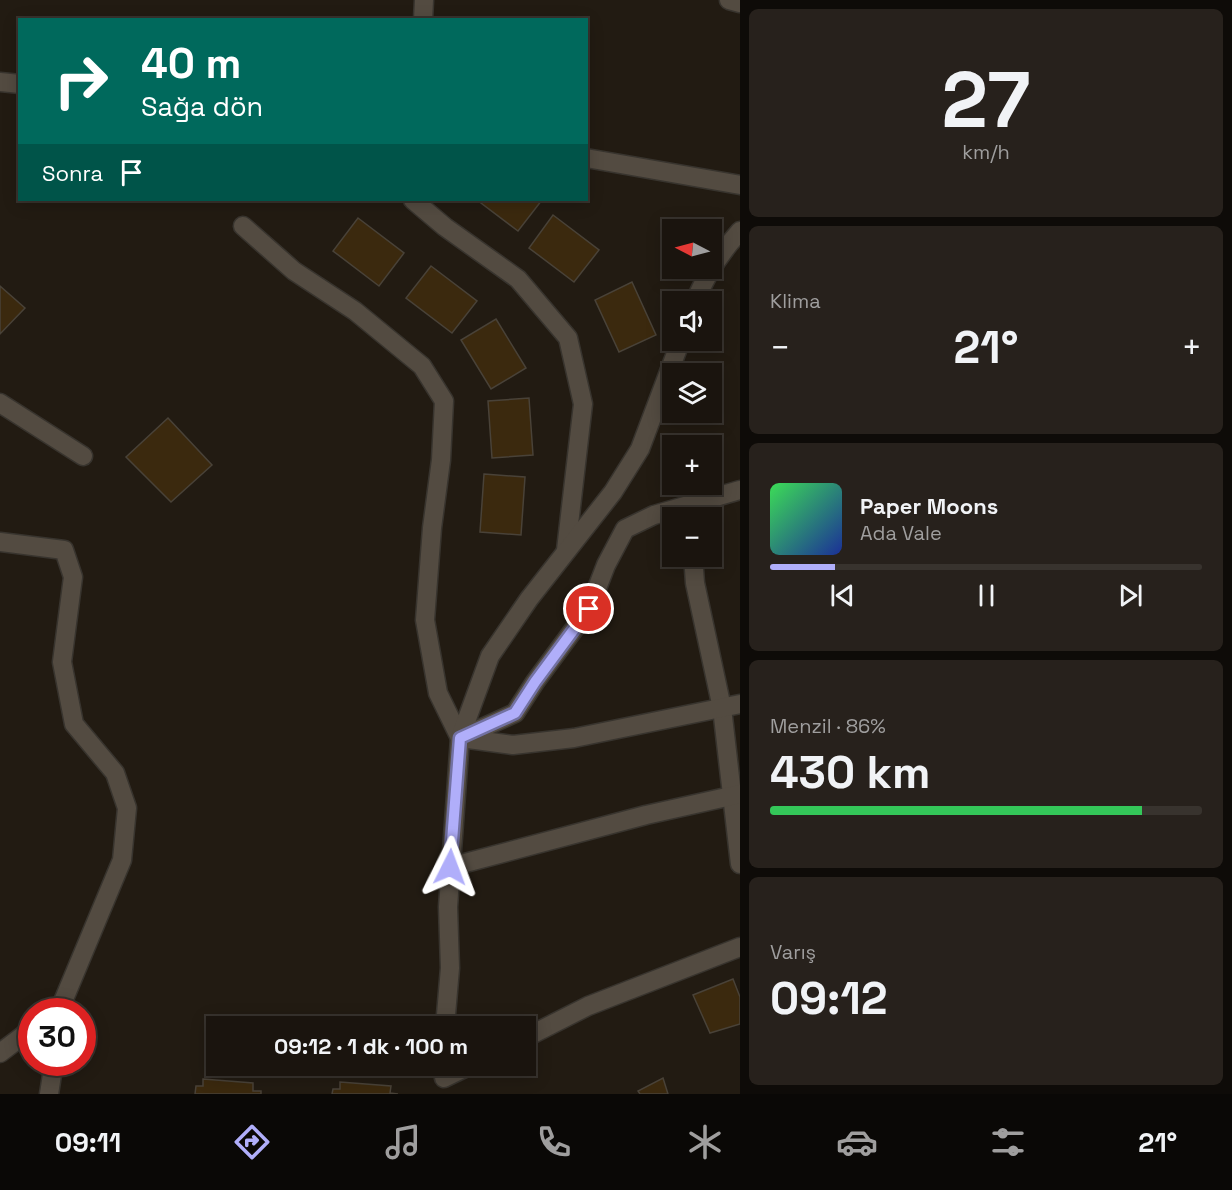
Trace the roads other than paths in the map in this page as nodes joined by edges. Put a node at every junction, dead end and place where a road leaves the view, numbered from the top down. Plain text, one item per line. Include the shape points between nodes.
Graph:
1 (424, 0) edge
2 (729, 0) edge
3 (740, 3) edge
4 (423, 18) edge
5 (0, 82) edge
6 (18, 84) edge
7 (588, 158) edge
8 (740, 185) edge
9 (413, 201) edge
10 (243, 226) dead end
11 (740, 231) edge
12 (699, 291) edge
13 (677, 351) edge
14 (0, 403) edge
15 (83, 456) dead end
16 (740, 490) edge
17 (699, 507) edge
18 (662, 514) edge
19 (0, 542) edge
20 (565, 552) junction
21 (694, 567) edge
22 (740, 704) edge
23 (722, 708) junction
24 (460, 738) junction
25 (736, 794) edge
26 (740, 864) edge
27 (450, 867) junction
28 (740, 947) edge
29 (64, 998) edge
30 (446, 1016) edge
31 (536, 1032) edge
32 (18, 1039) edge
33 (0, 1053) edge
34 (52, 1076) edge
35 (49, 1094) edge

1 - 4 street
2 - 3 street
5 - 6 street
7 - 8 street
9 - 20 street via 518,279 568,338 583,404
10 - 24 street via 294,271 355,311 422,366 444,401 425,620 438,693
11 - 12 street
13 - 20 street via 640,449 613,492
14 - 15 street
16 - 17 street
18 - 24 street via 625,529 589,609 515,713
19 - 29 street via 64,550 73,577 62,662 74,724 115,773 127,808 122,860
20 - 24 street via 490,656
21 - 23 street
22 - 23 street
23 - 24 street via 574,738 513,745
23 - 25 street
24 - 27 street
25 - 26 street
25 - 27 street
27 - 30 street
28 - 31 street via 588,1006
32 - 33 street
34 - 35 street

